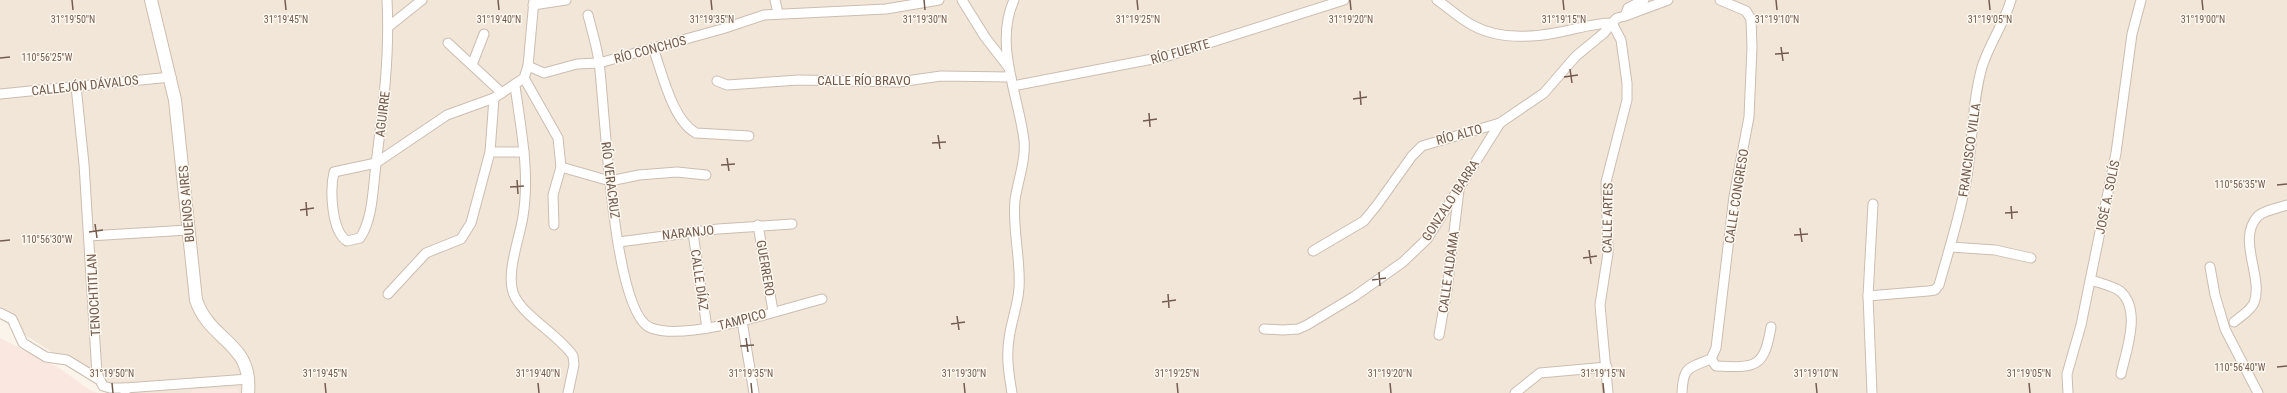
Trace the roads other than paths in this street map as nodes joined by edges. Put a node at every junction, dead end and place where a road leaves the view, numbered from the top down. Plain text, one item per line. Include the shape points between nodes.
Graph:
1 (150, 0) edge
2 (387, 0) edge
3 (422, 0) edge
4 (566, 0) edge
5 (775, 0) edge
6 (939, 0) edge
7 (962, 0) edge
8 (1014, 0) edge
9 (1344, 0) edge
10 (1437, 0) edge
11 (1644, 0) edge
12 (1668, 0) edge
13 (1720, 0) edge
14 (2011, 0) edge
15 (2141, 0) edge
16 (533, 2) edge
17 (778, 13) junction
18 (588, 15) dead end
19 (1625, 16) junction
20 (1612, 23) junction
21 (388, 27) junction
22 (484, 34) dead end
23 (448, 43) dead end
24 (653, 48) junction
25 (599, 63) junction
26 (472, 65) junction
27 (528, 66) junction
28 (1009, 68) junction
29 (170, 77) junction
30 (524, 78) junction
31 (717, 81) dead end
32 (1012, 81) junction
33 (76, 86) junction
34 (515, 86) junction
35 (0, 94) edge
36 (498, 95) junction
37 (1500, 123) junction
38 (749, 136) dead end
39 (490, 152) junction
40 (524, 152) junction
41 (376, 163) junction
42 (561, 167) junction
43 (706, 175) dead end
44 (610, 181) junction
45 (1460, 186) junction
46 (1873, 204) dead end
47 (2287, 205) edge
48 (792, 224) dead end
49 (554, 225) dead end
50 (758, 226) junction
51 (188, 230) junction
52 (693, 233) junction
53 (89, 236) junction
54 (619, 242) junction
55 (1951, 247) junction
56 (1313, 251) dead end
57 (2031, 258) dead end
58 (2210, 267) dead end
59 (2090, 280) junction
60 (388, 294) dead end
61 (1868, 296) junction
62 (822, 299) dead end
63 (773, 311) junction
64 (0, 313) edge
65 (742, 321) junction
66 (2234, 322) dead end
67 (1771, 327) dead end
68 (707, 328) junction
69 (1264, 329) dead end
70 (660, 330) joint
71 (1439, 335) dead end
72 (1711, 359) junction
73 (1607, 367) junction
74 (2121, 374) dead end
75 (249, 379) junction
76 (99, 381) junction
77 (125, 390) edge
78 (248, 393) edge
79 (568, 393) edge
80 (754, 393) edge
81 (1012, 393) edge
82 (1515, 393) edge
83 (1608, 393) edge
84 (1682, 393) edge
85 (1872, 393) edge
86 (2068, 393) edge
87 (2258, 393) edge

1 - 29 street, BUENOS AIRES
2 - 21 street, AGUIRRE
3 - 21 street
4 - 16 street
5 - 17 street
6 - 17 street, RÍO CONCHOS via 886,9
7 - 28 street
8 - 28 street via 1006,26
9 - 32 street, RÍO FUERTE via 1168,56
10 - 20 street via 1473,26 1489,32 1519,37 1555,34
11 - 19 street via 1628,8
12 - 19 street
13 - 72 street, CALLE CONGRESO via 1746,11 1751,19 1752,47 1749,117 1734,196 1716,348
14 - 55 street, FRANCISCO VILLA via 1982,67 1968,174
15 - 59 street, JOSÉ A. SOLÍS via 2132,34 2116,153
16 - 27 street
17 - 24 street, RÍO CONCHOS via 756,17
18 - 25 street, RÍO VERACRUZ
19 - 20 street via 1617,18
20 - 37 street, RÍO ALTO via 1576,56 1544,93
20 - 73 street, CALLE ARTES via 1621,40 1627,100 1606,182 1608,247 1600,305
21 - 41 street, AGUIRRE via 384,104
22 - 26 street
23 - 26 street
24 - 25 street, RÍO CONCHOS
24 - 38 street via 675,106 690,129 696,133
25 - 27 street, RÍO CONCHOS via 577,64 544,73
25 - 44 street, RÍO VERACRUZ
26 - 36 street
27 - 30 street
28 - 32 street
29 - 33 street, CALLEJÓN DÁVALOS
29 - 51 street, BUENOS AIRES via 178,127
30 - 34 street
30 - 42 street via 556,131
31 - 32 street, CALLE RÍO BRAVO via 727,85 799,80 899,82 941,76
32 - 81 street via 1024,140 1024,156 1015,201 1019,288 1009,338 1008,362
33 - 35 street, CALLEJÓN DÁVALOS
33 - 53 street, TENOCHTITLAN
34 - 36 street
34 - 40 street
36 - 39 street
36 - 41 street via 447,115
37 - 45 street, GONZALO IBARRA
37 - 56 street, RÍO ALTO via 1422,146 1370,214 1357,226
39 - 40 street
39 - 60 street via 471,223 461,239 426,253
40 - 79 street via 525,197 513,260 514,295 517,301 573,356 574,365
41 - 41 street, AGUIRRE via 334,172 333,211 342,238 347,241 360,238 366,228
42 - 44 street
42 - 49 street via 553,195
43 - 44 street via 677,172 639,175
44 - 54 street, RÍO VERACRUZ
45 - 69 street, GONZALO IBARRA via 1427,239 1393,270 1307,325 1283,330
45 - 71 street, CALLE ALDAMA
46 - 61 street
47 - 66 street via 2259,215 2251,226 2255,295 2250,310
48 - 50 street, NARANJO
50 - 52 street, NARANJO
50 - 63 street, GUERRERO
51 - 53 street
51 - 75 street, BUENOS AIRES via 192,274 199,308 206,321 244,359
52 - 54 street, NARANJO
52 - 68 street, CALLE DÍAZ
53 - 76 street, TENOCHTITLAN
54 - 70 street, RÍO VERACRUZ via 633,306 645,325
55 - 57 street via 1995,250
55 - 61 street, FRANCISCO VILLA via 1939,285 1935,290
58 - 87 street via 2225,329
59 - 74 street via 2119,290 2130,308 2129,338
59 - 86 street, JOSÉ A. SOLÍS via 2081,325 2069,361
61 - 85 street
62 - 63 street, TAMPICO
63 - 65 street, TAMPICO
64 - 76 street via 12,319 23,344 46,357 67,360
65 - 68 street, TAMPICO
65 - 80 street
67 - 72 street via 1768,345 1755,365 1716,366
68 - 70 street, TAMPICO via 691,331
72 - 84 street via 1689,367 1683,376
73 - 82 street via 1540,373
73 - 83 street, CALLE ARTES
75 - 77 street
75 - 78 street, BUENOS AIRES
76 - 77 street via 107,388

